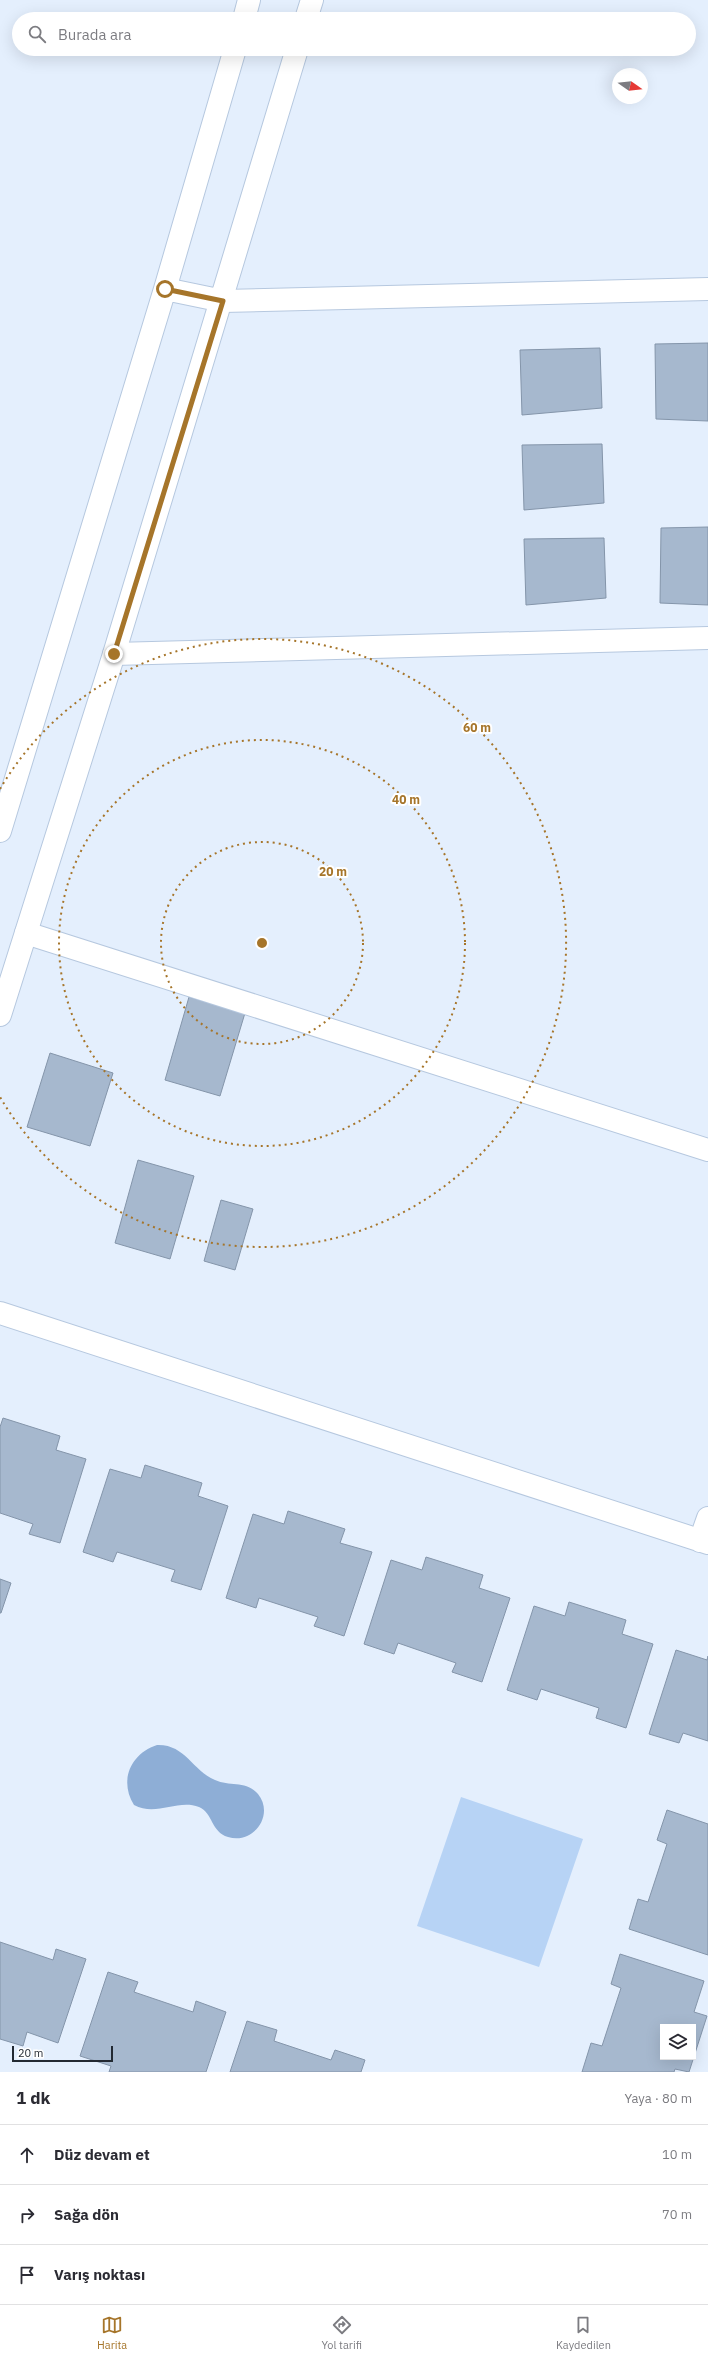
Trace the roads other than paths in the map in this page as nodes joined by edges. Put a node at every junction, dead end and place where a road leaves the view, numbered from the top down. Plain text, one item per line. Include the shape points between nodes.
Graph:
1 (249, 0) edge
2 (312, 0) edge
3 (246, 12) edge
4 (308, 12) edge
5 (233, 56) edge
6 (295, 56) edge
7 (165, 289) junction
8 (708, 290) edge
9 (223, 301) junction
10 (708, 638) edge
11 (114, 654) junction
12 (0, 832) edge
13 (26, 933) junction
14 (0, 1015) edge
15 (708, 1150) edge
16 (0, 1313) edge
17 (708, 1518) edge
18 (704, 1542) edge

1 - 3 street
2 - 4 street
5 - 7 street
6 - 9 street
7 - 9 street
7 - 12 street
8 - 9 street
9 - 11 street
10 - 11 street
11 - 13 street
13 - 14 street
13 - 15 street
16 - 18 street
17 - 18 street

